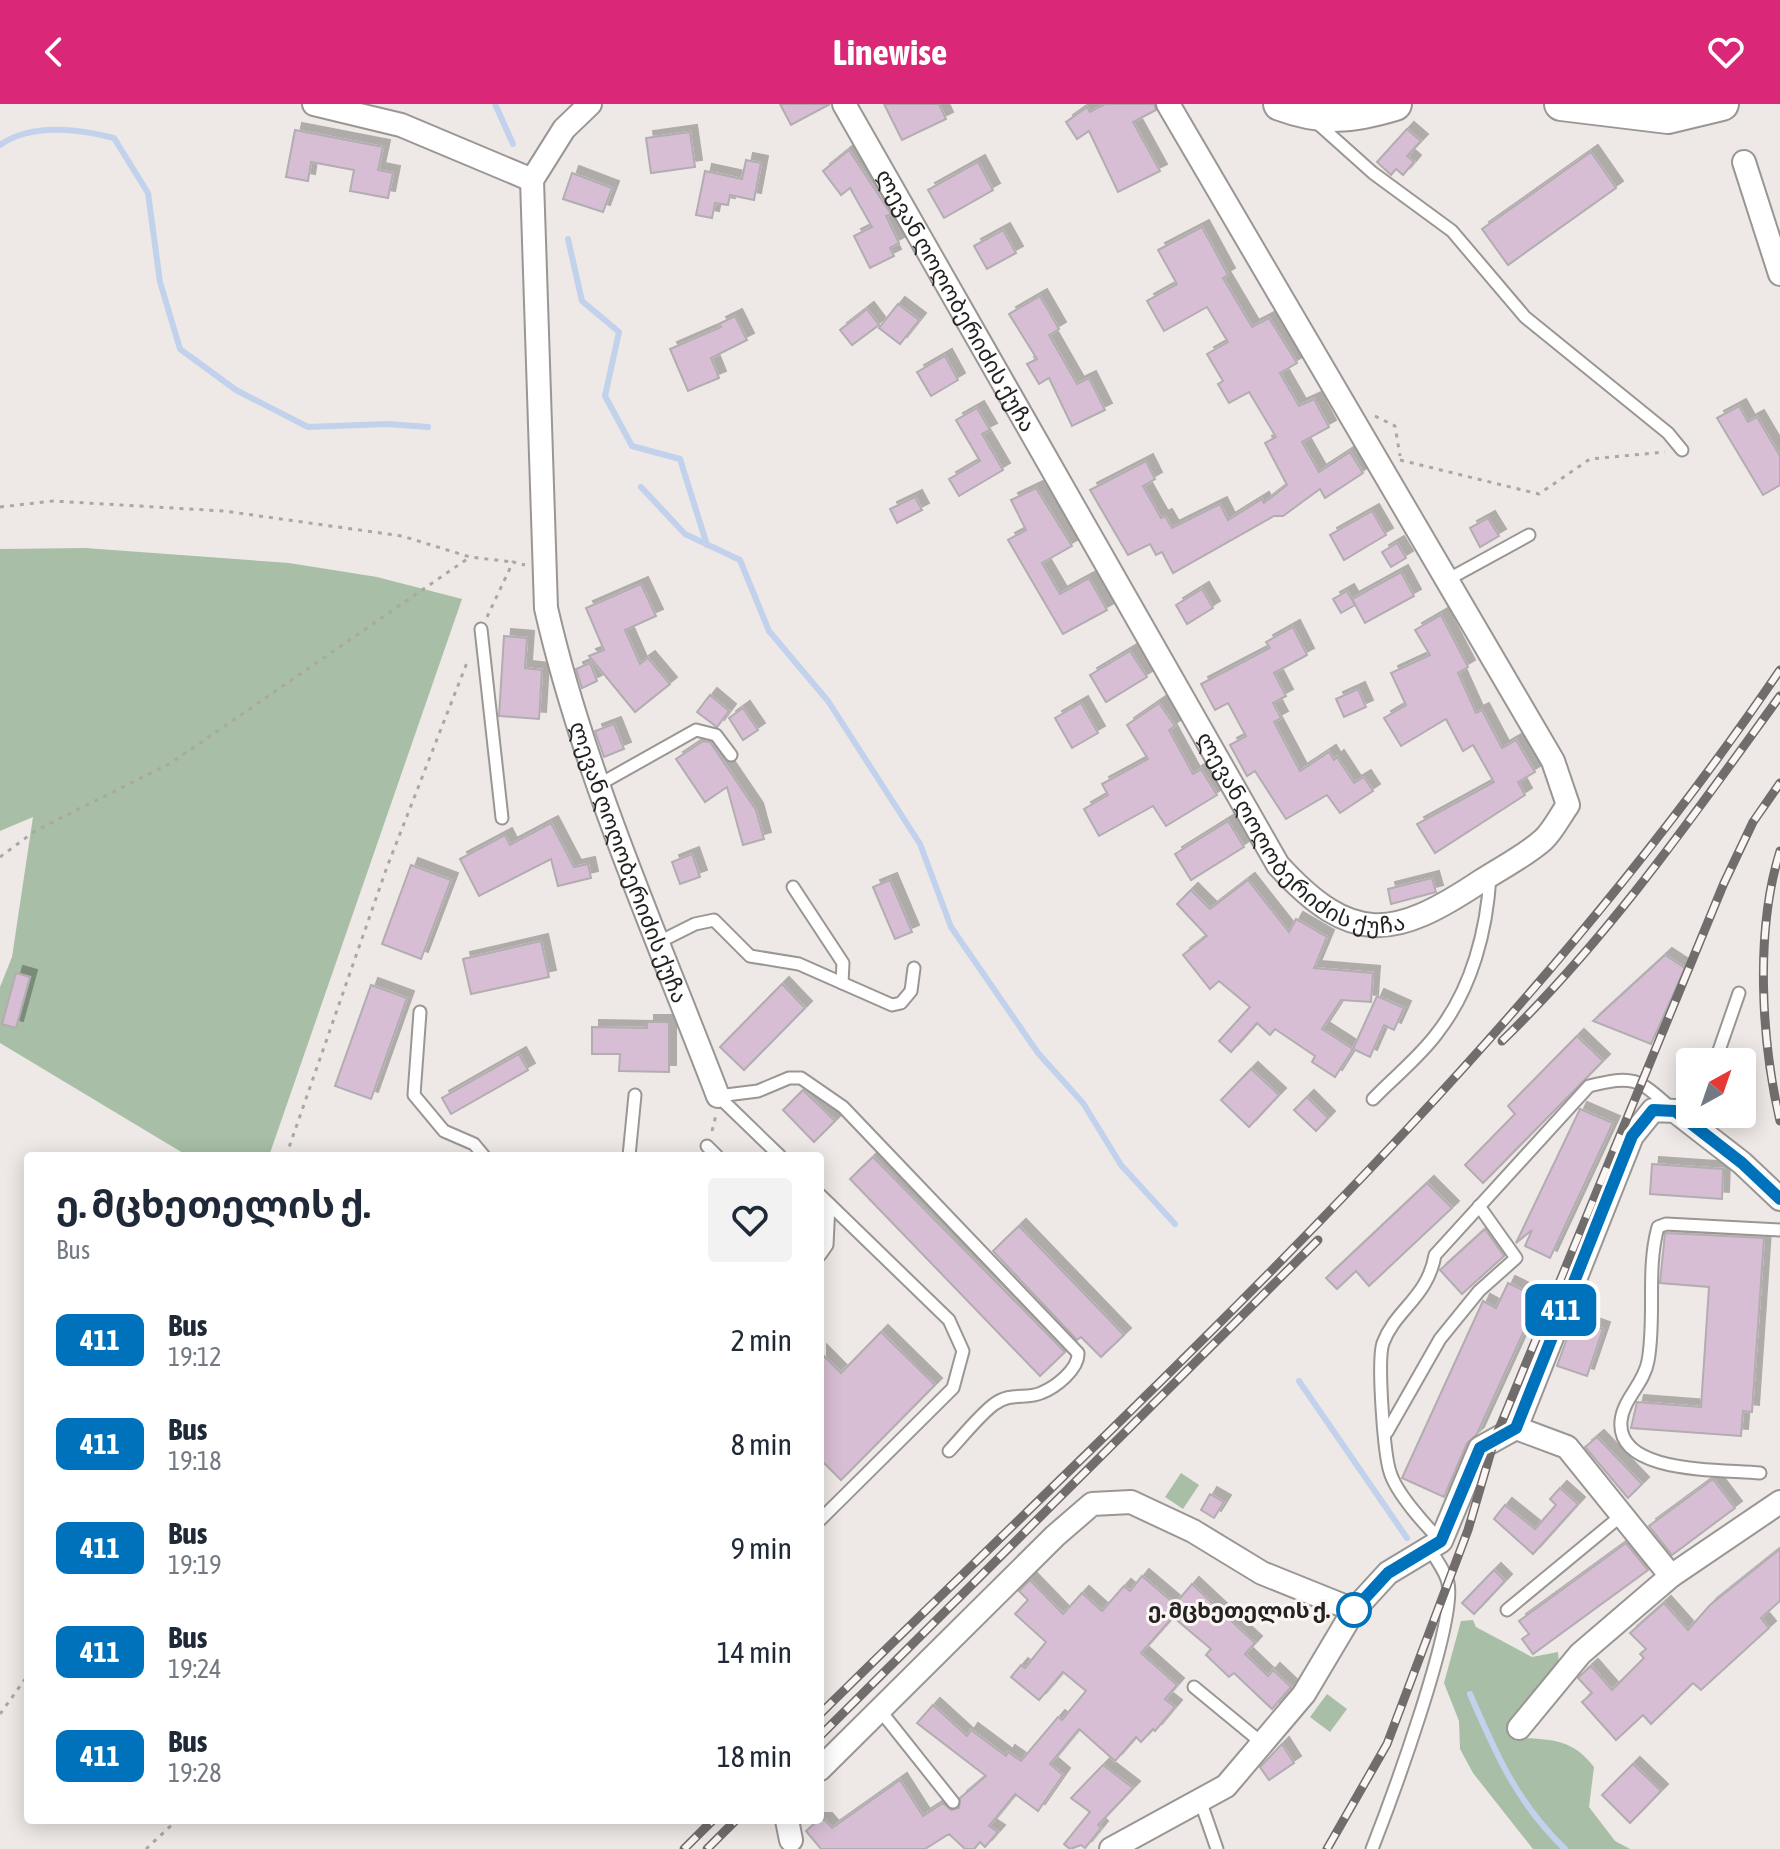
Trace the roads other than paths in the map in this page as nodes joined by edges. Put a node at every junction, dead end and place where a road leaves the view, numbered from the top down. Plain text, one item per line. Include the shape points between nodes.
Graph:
1 (314, 104) edge
2 (590, 104) edge
3 (844, 104) edge
4 (1168, 104) edge
5 (1395, 104) edge
6 (1561, 104) edge
7 (1722, 104) edge
8 (1293, 109) edge
9 (1744, 162) dead end
10 (532, 180) junction
11 (1780, 274) edge
12 (1682, 450) road end
13 (1529, 535) dead end
14 (1447, 580) junction
15 (481, 629) road end
16 (731, 755) dead end
17 (600, 784) junction
18 (502, 818) dead end
19 (1490, 875) junction
20 (793, 887) dead end
21 (659, 942) junction
22 (914, 968) dead end
23 (842, 983) junction
24 (1739, 993) dead end
25 (420, 1012) dead end
26 (1720, 1048) edge
27 (635, 1095) dead end
28 (718, 1096) junction
29 (1373, 1099) dead end
30 (1675, 1111) joint
31 (1705, 1128) edge
32 (707, 1146) road end
33 (481, 1152) edge
34 (629, 1152) edge
35 (713, 1152) edge
36 (776, 1152) edge
37 (824, 1199) edge
38 (1780, 1199) edge
39 (1479, 1206) junction
40 (1780, 1230) edge
41 (824, 1249) edge
42 (1516, 1428) junction
43 (1386, 1433) junction
44 (949, 1451) dead end
45 (1760, 1473) dead end
46 (1780, 1502) edge
47 (1622, 1515) junction
48 (824, 1516) edge
49 (1436, 1545) junction
50 (1671, 1576) junction
51 (1354, 1610) junction
52 (1507, 1610) dead end
53 (1194, 1687) dead end
54 (879, 1708) junction
55 (1519, 1728) dead end
56 (1262, 1743) junction
57 (824, 1765) edge
58 (1200, 1800) junction
59 (953, 1802) dead end
60 (1111, 1849) edge
61 (1217, 1849) edge
62 (1372, 1849) edge

1 - 10 street via 401,125
2 - 10 street via 564,129
3 - 19 street, ლევან ღოღობერიძის ქუჩა via 1278,865 1309,900 1349,920 1388,927 1434,913
4 - 14 street, ლევან ღოღობერიძის ქუჩა
5 - 8 street via 1357,116
6 - 7 street via 1668,117
8 - 12 lane via 1452,231 1525,317
9 - 11 street
10 - 17 street, ლევან ღოღობერიძის ქუჩა via 546,608 560,672
13 - 14 lane
14 - 19 street, ლევან ღოღობერიძის ქუჩა via 1553,761 1568,805 1544,839
15 - 18 lane
16 - 17 lane via 716,735 696,730
17 - 21 street, ლევან ღოღობერიძის ქუჩა
19 - 29 lane via 1488,922 1458,1001 1437,1034
20 - 23 lane via 843,963
21 - 23 lane via 714,920 750,956 799,964
21 - 28 street, ლევან ღოღობერიძის ქუჩა
22 - 23 lane via 911,991 892,1005
24 - 26 lane
25 - 33 lane via 414,1095 444,1131
27 - 34 lane
28 - 36 lane
28 - 44 lane via 758,1091 789,1078 816,1084 1078,1353 1079,1361 1070,1372 1040,1394 1011,1395 994,1404
30 - 39 lane via 1643,1084 1621,1078 1589,1086
30 - 42 street via 1653,1110 1632,1136
31 - 38 street
32 - 35 lane
37 - 41 lane
37 - 48 lane via 949,1320 963,1351 953,1388
39 - 43 lane via 1435,1255 1431,1277 1383,1342
39 - 43 lane via 1516,1258 1479,1291 1440,1339
40 - 45 lane via 1658,1227 1648,1361 1621,1424 1622,1440 1630,1451 1654,1463
42 - 47 street via 1567,1447
42 - 49 street via 1480,1448
43 - 49 lane via 1390,1473
46 - 50 street
47 - 50 street
47 - 52 lane
49 - 51 street via 1388,1573
49 - 62 lane via 1448,1582 1448,1616
50 - 55 street via 1580,1654
51 - 54 street via 1262,1573 1193,1531 1131,1502 1092,1504
51 - 56 street via 1304,1694
53 - 56 lane
54 - 57 street
54 - 59 lane
56 - 58 street via 1226,1786
58 - 60 street
58 - 61 lane

